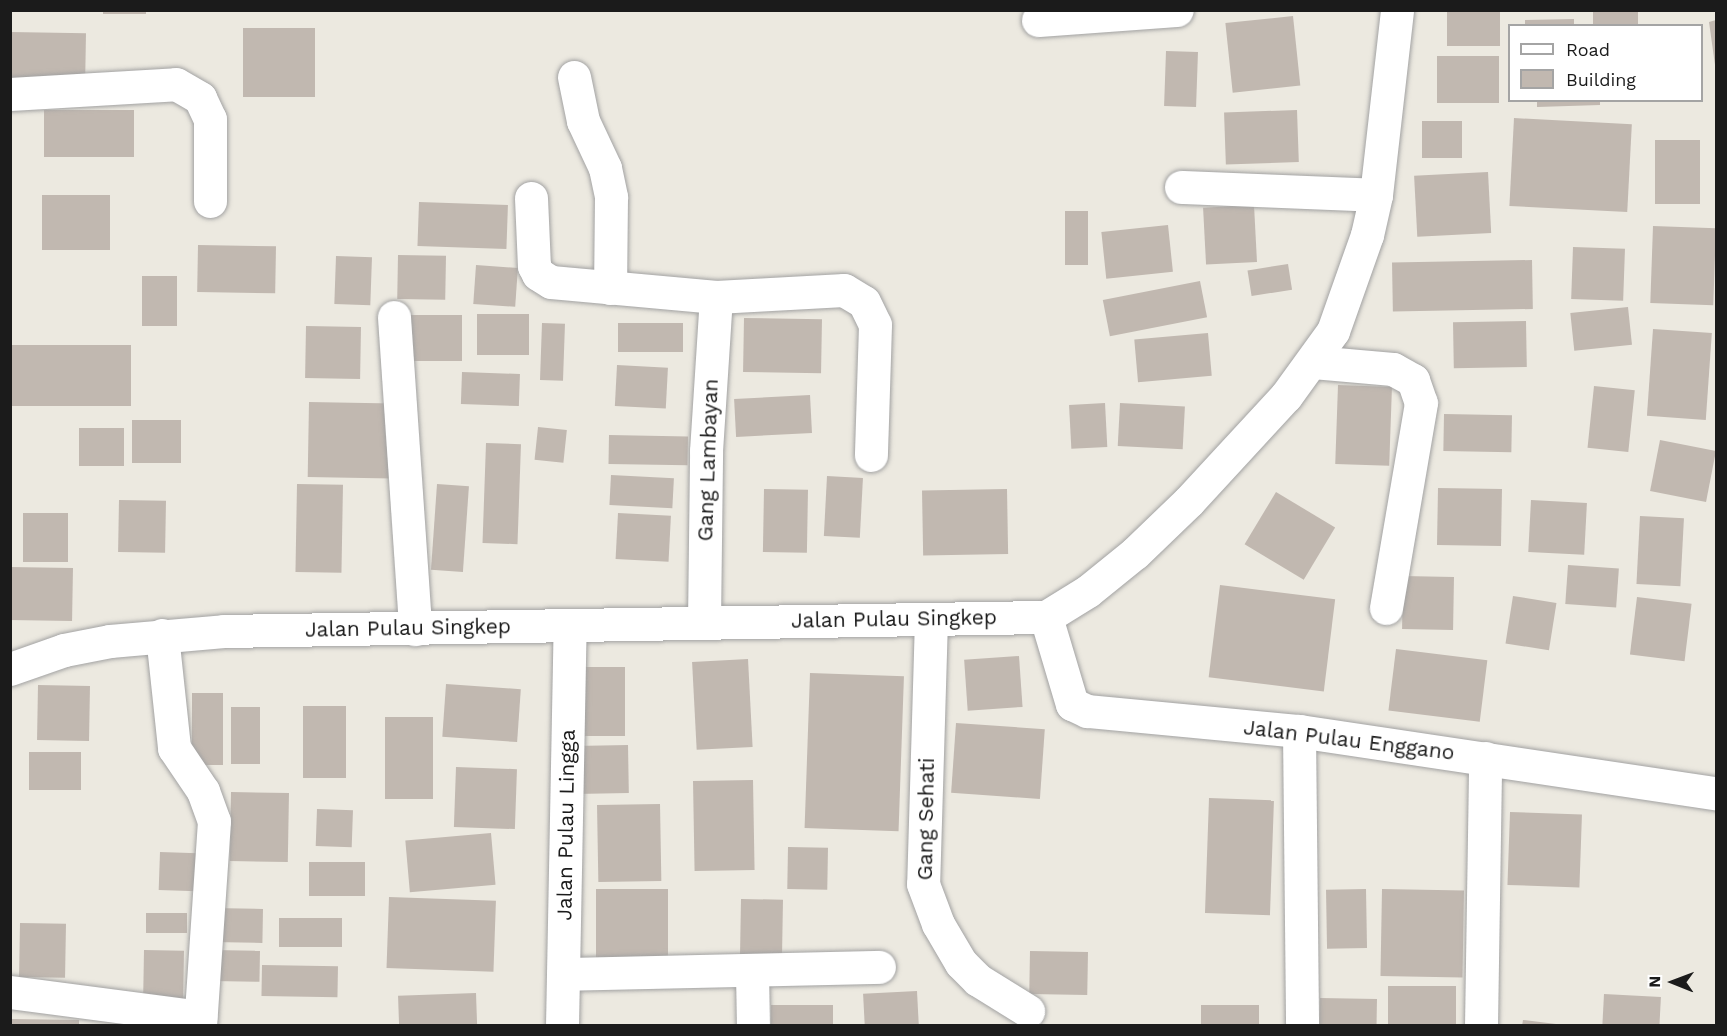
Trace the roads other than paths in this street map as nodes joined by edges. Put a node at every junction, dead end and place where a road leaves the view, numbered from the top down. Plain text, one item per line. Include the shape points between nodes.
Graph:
1 (1177, 10) edge
2 (1397, 10) edge
3 (1038, 20) dead end
4 (574, 77) dead end
5 (10, 94) edge
6 (1180, 187) dead end
7 (1376, 195) junction
8 (531, 198) dead end
9 (210, 201) dead end
10 (610, 288) junction
11 (716, 297) junction
12 (394, 317) dead end
13 (1313, 362) junction
14 (871, 455) dead end
15 (1386, 608) dead end
16 (1046, 617) junction
17 (931, 619) junction
18 (704, 622) junction
19 (570, 625) junction
20 (415, 629) junction
21 (162, 635) junction
22 (10, 669) edge
23 (1299, 731) junction
24 (1485, 758) junction
25 (1716, 793) edge
26 (879, 967) dead end
27 (752, 971) junction
28 (563, 974) junction
29 (10, 992) edge
30 (1028, 1011) dead end
31 (200, 1021) edge
32 (562, 1026) edge
33 (753, 1026) edge
34 (1302, 1026) edge
35 (1481, 1026) edge

1 - 3 street
2 - 7 street
4 - 10 street via 583,121 604,168 611,197
5 - 9 street via 176,84 200,98 210,119
6 - 7 street
7 - 13 street via 1353,278 1333,330
8 - 10 street via 538,274 551,282
10 - 11 street
11 - 14 street via 844,290 864,302 875,325
11 - 18 street, Gang Lambayan via 706,451
12 - 20 street
13 - 15 street via 1393,369 1413,380 1421,403
13 - 16 street via 1253,435 1142,546 1088,591
16 - 17 street, Jalan Pulau Singkep
16 - 23 street, Jalan Pulau Enggano via 1072,704
17 - 18 street, Jalan Pulau Singkep
17 - 30 street, Gang Sehati via 923,884 938,924 961,963 978,980
18 - 19 street, Jalan Pulau Singkep
19 - 20 street, Jalan Pulau Singkep
19 - 28 street, Jalan Pulau Lingga
20 - 21 street, Jalan Pulau Singkep
21 - 22 street, Jalan Pulau Singkep via 64,650
21 - 31 street via 174,747 203,791 214,821
23 - 24 street, Jalan Pulau Enggano
23 - 34 street
24 - 25 street, Jalan Pulau Enggano
24 - 35 street
26 - 27 street
27 - 28 street
27 - 33 street
28 - 32 street, Jalan Pulau Lingga
29 - 31 street

